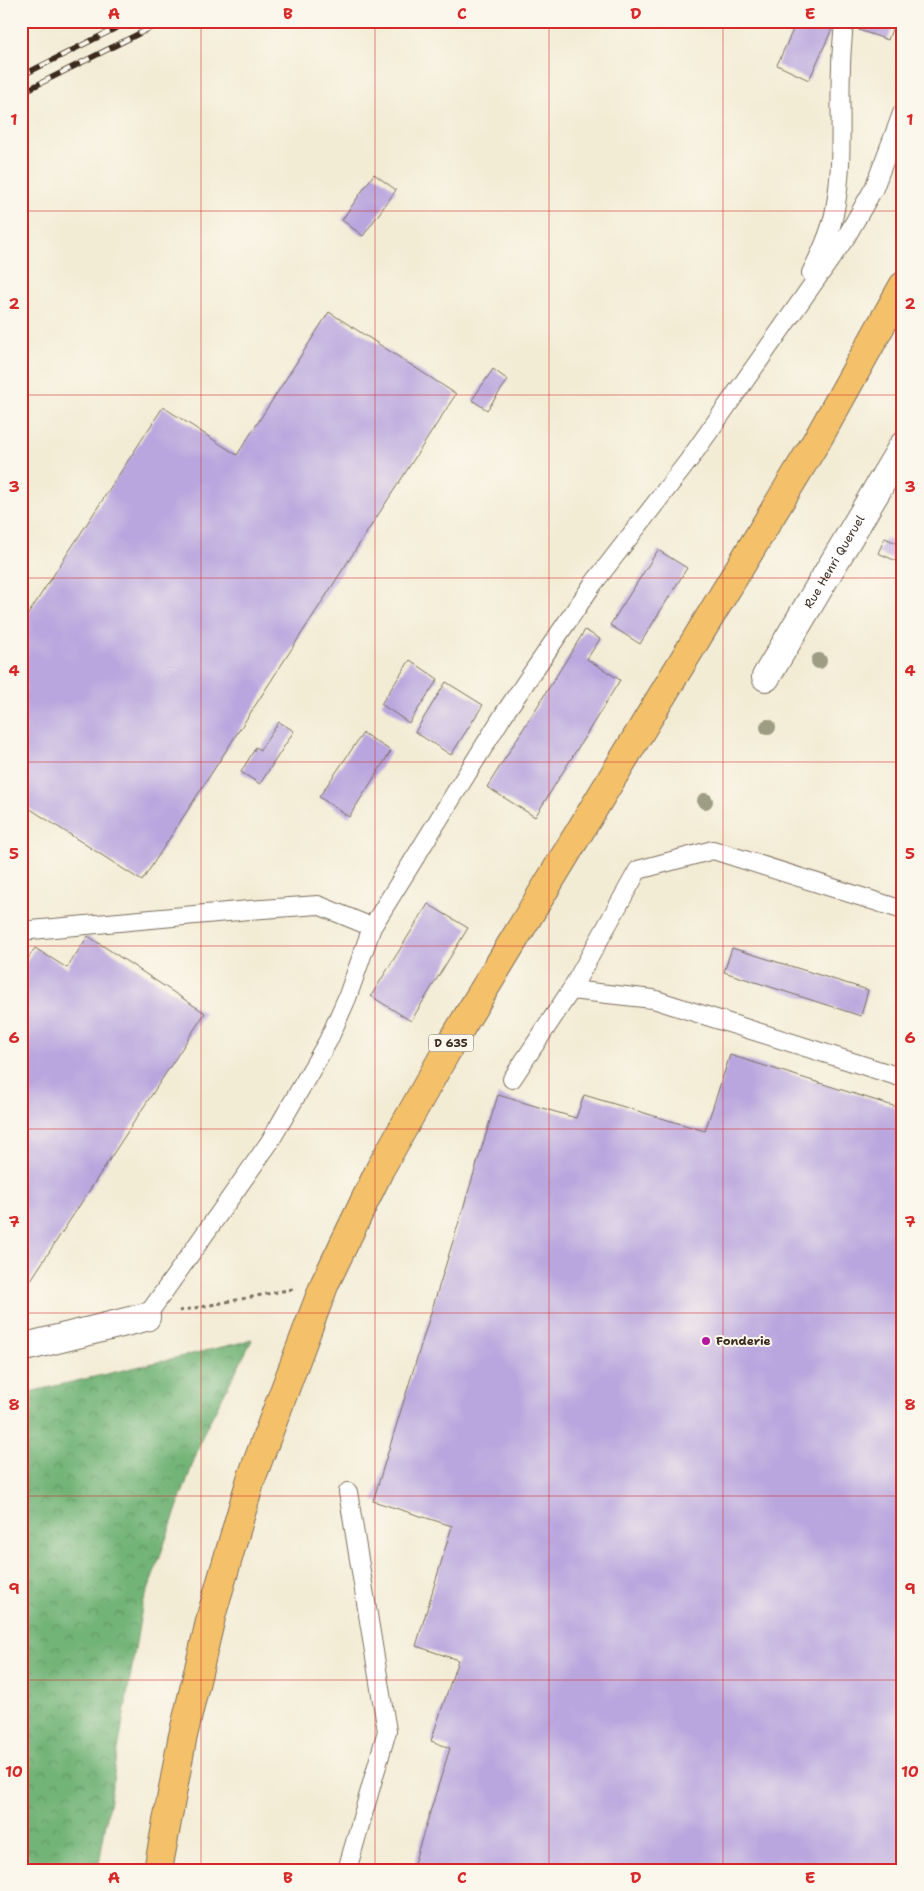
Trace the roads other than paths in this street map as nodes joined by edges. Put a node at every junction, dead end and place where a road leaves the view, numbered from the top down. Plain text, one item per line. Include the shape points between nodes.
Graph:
1 (844, 21) edge
2 (903, 111) edge
3 (903, 286) edge
4 (795, 309) junction
5 (903, 446) edge
6 (766, 677) dead end
7 (903, 910) edge
8 (372, 927) junction
9 (21, 931) edge
10 (571, 990) junction
11 (512, 1078) dead end
12 (903, 1078) edge
13 (146, 1317) joint
14 (21, 1348) edge
15 (348, 1492) dead end
16 (158, 1870) edge
17 (347, 1870) edge

1 - 4 lane via 842,133 835,211 820,256
2 - 4 lane via 874,188 846,238
3 - 16 main road, D 635 via 820,435 446,1052 380,1169 326,1283 251,1479 212,1613 182,1740
4 - 8 lane via 689,460 593,584 504,714
5 - 6 street, Rue Henri Queruel
7 - 10 lane via 713,850 638,870
8 - 9 lane via 318,906
8 - 13 lane via 328,1041 284,1118
10 - 11 lane
10 - 12 lane via 653,999
13 - 14 street
15 - 17 lane via 387,1731

